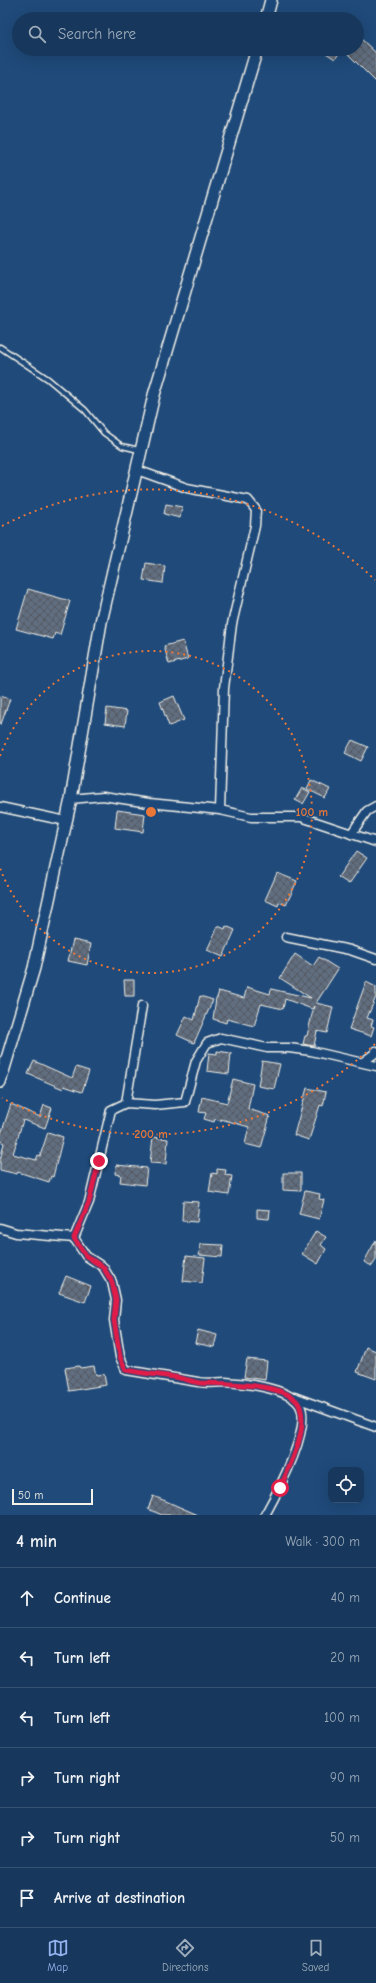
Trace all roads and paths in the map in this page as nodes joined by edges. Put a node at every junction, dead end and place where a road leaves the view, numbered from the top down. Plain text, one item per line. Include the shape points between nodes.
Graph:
1 (271, 0) edge
2 (268, 12) edge
3 (255, 56) edge
4 (0, 347) edge
5 (142, 451) junction
6 (137, 470) junction
7 (71, 799) junction
8 (376, 806) edge
9 (0, 807) edge
10 (220, 810) junction
11 (66, 821) junction
12 (351, 834) junction
13 (376, 842) edge
14 (286, 938) dead end
15 (376, 959) edge
16 (142, 1006) dead end
17 (376, 1051) edge
18 (363, 1062) junction
19 (376, 1066) edge
20 (0, 1082) edge
21 (126, 1103) junction
22 (0, 1228) edge
23 (74, 1238) junction
24 (289, 1395) junction
25 (376, 1427) edge
26 (265, 1515) edge

1 - 2 street
3 - 5 street via 154,395
4 - 5 lane via 48,379 85,410 104,433 122,446
5 - 6 street
6 - 7 street via 101,622
6 - 10 street via 187,488 248,500 256,510 255,526 232,624 224,688
7 - 10 street via 102,796
7 - 11 street
8 - 12 street via 367,811
9 - 11 street
10 - 12 street via 251,817 301,817
11 - 20 street via 34,968
12 - 13 street
14 - 15 street via 350,950
16 - 21 street
17 - 18 street
18 - 19 street
18 - 21 street via 311,1051 267,1048 221,1038 207,1043 196,1061 185,1102 155,1105
21 - 23 street via 111,1110 89,1202
22 - 23 street via 16,1233
23 - 24 street via 86,1256 103,1267 112,1282 116,1300 114,1320 120,1357 126,1370 199,1383 227,1382 260,1386
24 - 25 street
24 - 26 street via 300,1405 303,1424 294,1455

